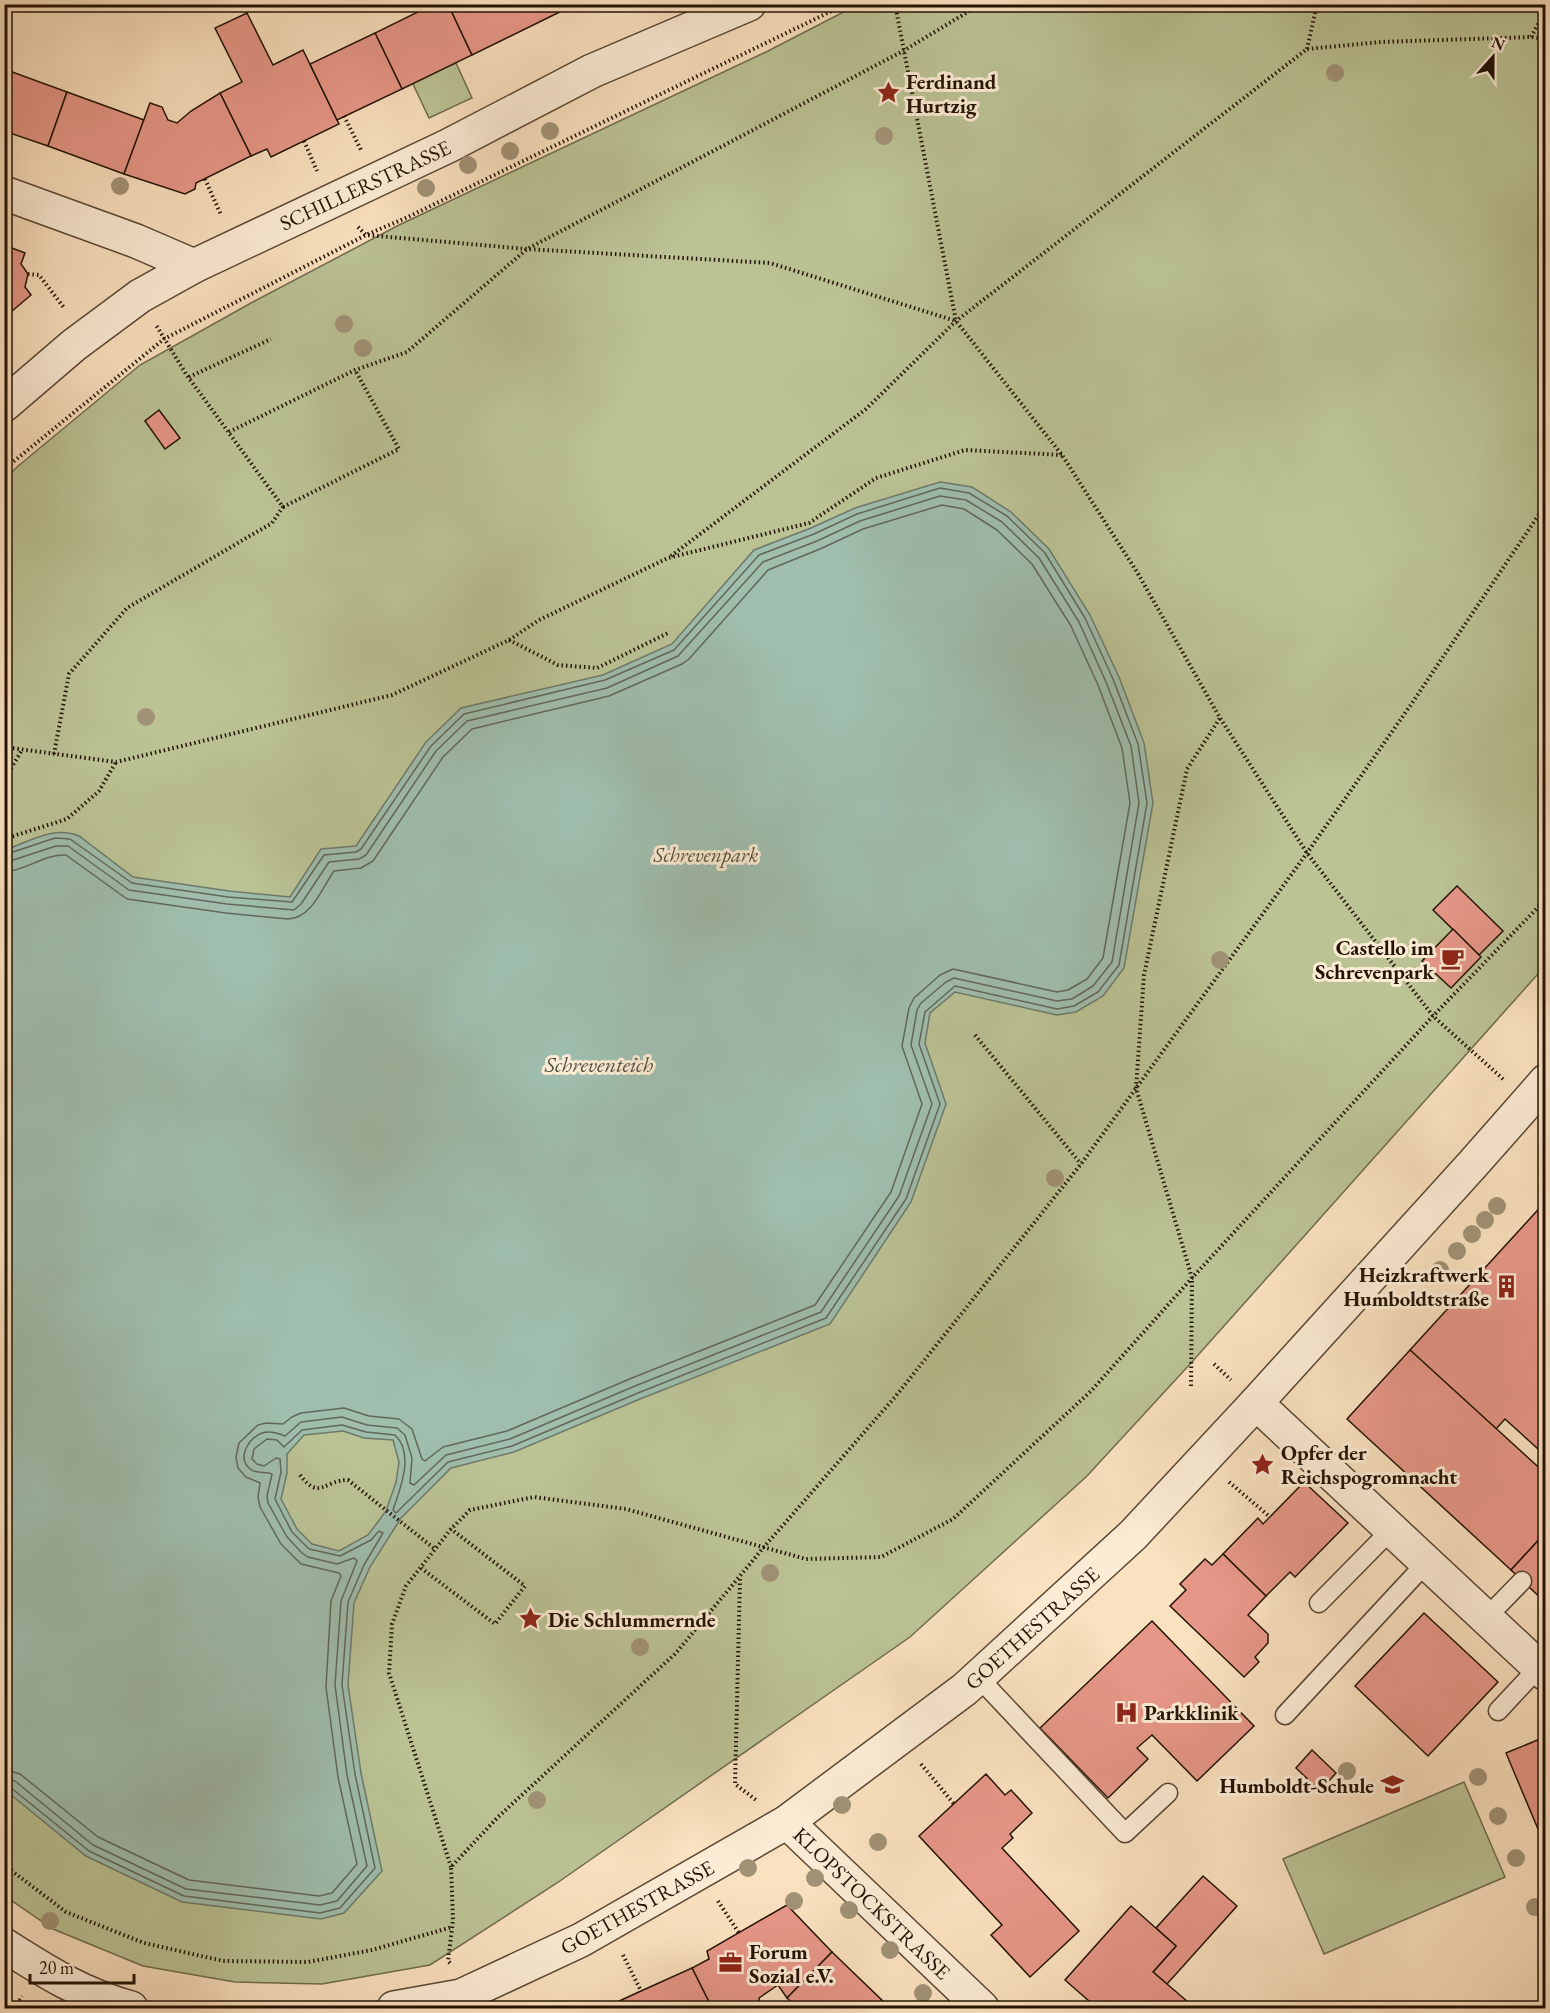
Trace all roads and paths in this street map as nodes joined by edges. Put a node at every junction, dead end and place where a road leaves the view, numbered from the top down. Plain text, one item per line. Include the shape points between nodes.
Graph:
1 (749, 4) edge
2 (846, 4) edge
3 (896, 4) edge
4 (981, 4) edge
5 (1317, 4) edge
6 (1545, 10) edge
7 (1531, 37) junction
8 (1545, 39) edge
9 (1307, 48) junction
10 (903, 51) junction
11 (205, 179) dead end
12 (4, 193) edge
13 (366, 235) junction
14 (235, 245) junction
15 (527, 249) junction
16 (195, 266) junction
17 (28, 274) dead end
18 (956, 321) junction
19 (86, 336) junction
20 (164, 339) junction
21 (271, 339) dead end
22 (355, 370) junction
23 (189, 377) junction
24 (4, 405) edge
25 (229, 432) junction
26 (1062, 455) junction
27 (4, 471) edge
28 (1545, 504) edge
29 (283, 507) junction
30 (668, 558) junction
31 (668, 633) dead end
32 (509, 640) junction
33 (1220, 718) junction
34 (4, 747) edge
35 (22, 750) junction
36 (54, 754) junction
37 (116, 762) junction
38 (4, 780) edge
39 (4, 839) edge
40 (1306, 853) junction
41 (1545, 899) edge
42 (1433, 1016) junction
43 (975, 1035) dead end
44 (1486, 1062) dead end
45 (1545, 1081) edge
46 (1136, 1088) junction
47 (1081, 1164) junction
48 (1192, 1278) junction
49 (1191, 1386) dead end
50 (1256, 1403) junction
51 (1203, 1460) junction
52 (300, 1475) dead end
53 (1270, 1517) dead end
54 (451, 1530) junction
55 (1391, 1530) junction
56 (764, 1546) junction
57 (435, 1549) junction
58 (1426, 1563) junction
59 (421, 1568) junction
60 (740, 1578) junction
61 (1522, 1581) dead end
62 (1318, 1603) dead end
63 (1486, 1618) junction
64 (1542, 1671) edge
65 (978, 1677) junction
66 (1498, 1711) dead end
67 (1285, 1715) dead end
68 (900, 1738) junction
69 (735, 1784) dead end
70 (1168, 1793) dead end
71 (954, 1804) dead end
72 (788, 1822) junction
73 (4, 1865) edge
74 (451, 1867) junction
75 (608, 1925) junction
76 (735, 1925) dead end
77 (452, 1928) junction
78 (740, 1933) dead end
79 (4, 1945) edge
80 (641, 1991) dead end
81 (459, 1999) edge
82 (131, 2008) edge
83 (394, 2008) edge
84 (982, 2008) edge

1 - 14 street, SCHILLERSTRASSE via 592,71 448,146
2 - 13 path
3 - 10 path
4 - 10 path
5 - 9 path
6 - 7 path
7 - 8 path
7 - 9 path
9 - 18 path
10 - 15 path
10 - 18 path
11 - 14 path
12 - 16 street
13 - 15 path
13 - 20 path
14 - 16 street, SCHILLERSTRASSE
15 - 18 path via 770,264
15 - 22 path via 407,352
16 - 19 street, SCHILLERSTRASSE via 140,296
17 - 19 path via 39,275
18 - 26 path
18 - 30 path via 866,409
19 - 24 street, SCHILLERSTRASSE
20 - 23 path
20 - 27 path
21 - 23 path
22 - 25 path
22 - 29 path via 399,449
23 - 25 path
25 - 29 path
26 - 30 path via 964,450 876,478 809,523
26 - 33 path via 1137,572
28 - 40 path
29 - 36 path via 272,524 128,608 69,674
30 - 32 path via 539,620
31 - 32 path via 597,668 558,666
32 - 37 path via 392,695
33 - 40 path
33 - 46 path via 1187,769 1144,975
34 - 35 path
35 - 36 path
35 - 38 path
36 - 37 path
37 - 39 path via 99,791 67,819
40 - 42 path
40 - 46 path
41 - 42 path
42 - 44 path
42 - 48 path
43 - 47 path
45 - 50 street, GOETHESTRASSE
46 - 47 path
46 - 48 path
47 - 56 path via 895,1397
48 - 49 path
48 - 56 path via 1091,1391 954,1519 881,1557 806,1559
50 - 51 street, GOETHESTRASSE
50 - 55 street
51 - 53 path
51 - 65 street, GOETHESTRASSE via 1133,1535
52 - 57 path via 315,1489 348,1480
54 - 56 path via 470,1510 534,1497 626,1509
54 - 57 path
54 - 59 path via 525,1586 495,1624
55 - 58 street
55 - 62 lane
56 - 60 path
57 - 59 path
58 - 63 street
58 - 67 lane
59 - 74 path via 406,1586 392,1624 388,1673
60 - 69 path
60 - 74 path via 676,1653 498,1817
61 - 63 lane
63 - 64 street
64 - 66 lane
65 - 68 street, GOETHESTRASSE
65 - 70 lane via 1125,1833
68 - 71 path
68 - 72 street, GOETHESTRASSE
72 - 75 street, GOETHESTRASSE
72 - 84 street, KLOPSTOCKSTRASSE
73 - 77 path via 66,1912 144,1943 223,1961 308,1962 372,1950
74 - 77 path
75 - 80 path
75 - 81 street, GOETHESTRASSE
76 - 78 path
77 - 81 path via 448,1961
79 - 82 street via 56,1978 101,2000
81 - 83 street, GOETHESTRASSE

